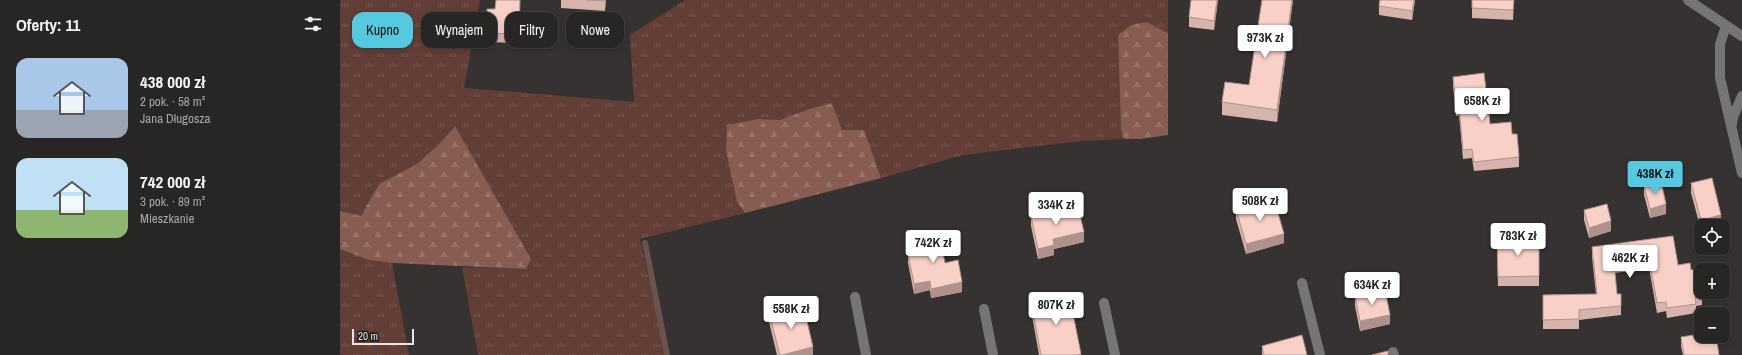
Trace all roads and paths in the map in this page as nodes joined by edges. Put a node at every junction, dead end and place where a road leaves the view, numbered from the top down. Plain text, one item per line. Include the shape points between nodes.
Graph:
1 (1693, 1) edge
2 (1726, 26) junction
3 (1742, 36) edge
4 (1742, 96) edge
5 (1732, 130) junction
6 (1742, 173) edge
7 (1302, 283) dead end
8 (855, 297) dead end
9 (1104, 304) dead end
10 (984, 309) dead end
11 (866, 355) edge
12 (993, 355) edge
13 (1115, 355) edge
14 (1320, 355) edge

1 - 2 street
2 - 3 street
2 - 5 street via 1720,44 1720,78
4 - 5 street via 1733,117
5 - 6 street
7 - 14 street
8 - 11 street
9 - 13 street
10 - 12 street

